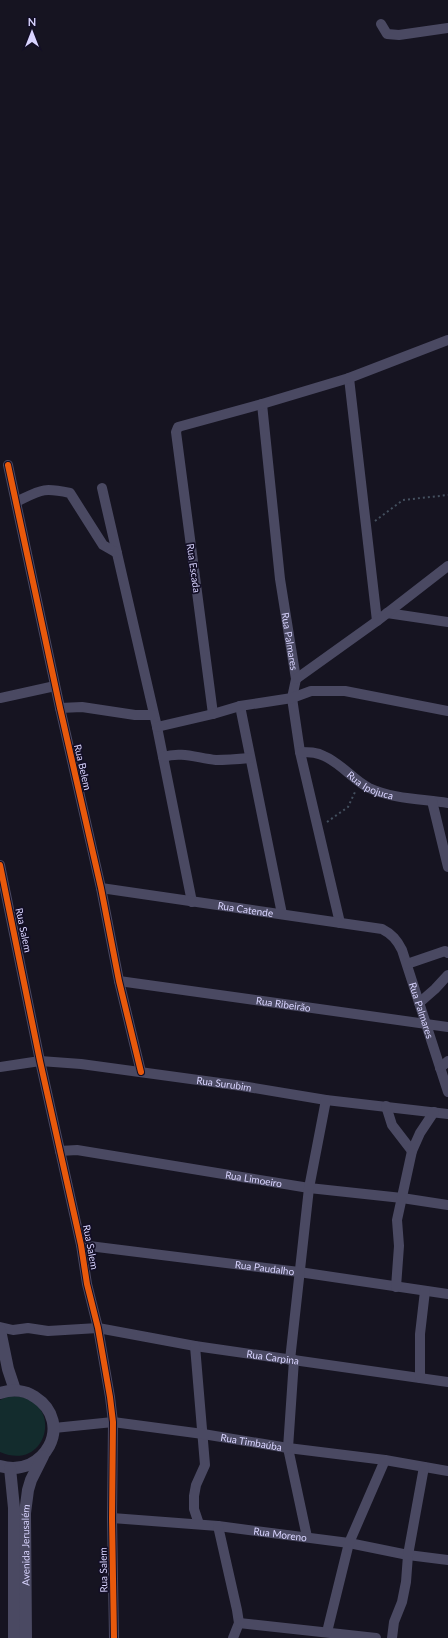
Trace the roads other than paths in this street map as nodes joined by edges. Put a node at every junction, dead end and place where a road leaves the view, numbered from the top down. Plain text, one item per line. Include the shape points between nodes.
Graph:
1 (381, 24) dead end
2 (448, 28) edge
3 (448, 340) edge
4 (349, 378) junction
5 (262, 404) junction
6 (8, 465) dead end
7 (102, 488) dead end
8 (16, 502) junction
9 (117, 553) junction
10 (448, 566) edge
11 (387, 613) junction
12 (377, 621) junction
13 (448, 622) edge
14 (296, 679) junction
15 (55, 686) junction
16 (0, 698) edge
17 (292, 698) junction
18 (240, 706) junction
19 (60, 708) junction
20 (448, 711) edge
21 (213, 714) junction
22 (153, 715) junction
23 (157, 727) junction
24 (300, 752) junction
25 (163, 758) junction
26 (250, 758) junction
27 (432, 801) junction
28 (448, 803) edge
29 (0, 865) edge
30 (448, 867) edge
31 (101, 888) junction
32 (192, 902) junction
33 (282, 914) junction
34 (340, 923) junction
35 (390, 933) joint
36 (448, 953) edge
37 (406, 964) junction
38 (448, 975) edge
39 (119, 981) junction
40 (419, 1003) junction
41 (425, 1024) junction
42 (448, 1027) edge
43 (40, 1061) junction
44 (444, 1065) edge
45 (0, 1067) edge
46 (141, 1072) junction
47 (448, 1092) edge
48 (326, 1100) junction
49 (386, 1106) junction
50 (434, 1112) junction
51 (448, 1114) edge
52 (60, 1151) junction
53 (412, 1151) junction
54 (309, 1188) junction
55 (402, 1198) junction
56 (448, 1205) edge
57 (81, 1245) junction
58 (299, 1272) junction
59 (396, 1287) junction
60 (425, 1291) junction
61 (448, 1294) edge
62 (0, 1326) edge
63 (98, 1328) junction
64 (0, 1330) edge
65 (195, 1346) junction
66 (292, 1360) junction
67 (420, 1378) junction
68 (448, 1382) edge
69 (15, 1390) junction
70 (0, 1393) edge
71 (113, 1422) junction
72 (54, 1428) junction
73 (203, 1434) junction
74 (288, 1448) junction
75 (43, 1456) junction
76 (385, 1460) junction
77 (5, 1467) edge
78 (424, 1467) junction
79 (448, 1471) edge
80 (112, 1518) junction
81 (200, 1524) junction
82 (218, 1526) junction
83 (307, 1538) junction
84 (349, 1543) junction
85 (408, 1555) junction
86 (448, 1560) edge
87 (239, 1623) junction
88 (327, 1632) junction
89 (20, 1636) edge
90 (114, 1638) edge
91 (233, 1638) edge
92 (376, 1638) edge
93 (392, 1638) edge

1 - 2 street via 387,34 399,35
3 - 4 street
4 - 5 street
4 - 12 street
5 - 14 street, Rua Palmares via 280,579
5 - 21 street, Rua Escada via 181,424 176,432
6 - 8 street, Rua Belem
7 - 9 street
8 - 9 street via 39,490 52,489 70,493 103,545
8 - 15 street, Rua Belem
9 - 22 street
10 - 11 street
11 - 12 street
11 - 13 street
12 - 14 street
14 - 17 street, Rua Palmares
15 - 16 street
15 - 19 street, Rua Belem
17 - 18 street
17 - 20 street via 311,691 345,691
17 - 24 street, Rua Palmares
18 - 21 street
18 - 26 street
19 - 22 street via 82,707
19 - 31 street, Rua Belem
21 - 23 street
22 - 23 street
23 - 25 street
24 - 27 street, Rua Ipojuca via 324,756 370,788 397,796
24 - 34 street, Rua Palmares
25 - 26 street via 172,754 218,760
25 - 32 street
26 - 33 street
27 - 28 street, Rua Ipojuca
27 - 30 street
29 - 43 street, Rua Salem
31 - 32 street, Rua Catende
31 - 39 street, Rua Belem
32 - 33 street, Rua Catende
33 - 34 street, Rua Catende
34 - 35 street, Rua Catende via 382,929
35 - 37 street, Rua Palmares via 397,940
36 - 37 street via 445,951
37 - 40 street, Rua Palmares
38 - 40 street
39 - 41 street, Rua Ribeirão
39 - 46 street, Rua Belem
40 - 41 street, Rua Palmares
41 - 42 street, Rua Ribeirão
41 - 44 street, Rua Palmares
43 - 45 street, Rua Surubim
43 - 46 street, Rua Surubim
43 - 52 street, Rua Salem
44 - 47 street, Rua Palmares
46 - 48 street, Rua Surubim
48 - 49 street, Rua Surubim
48 - 54 street
49 - 50 street, Rua Surubim
49 - 53 street via 392,1125
50 - 51 street, Rua Surubim
50 - 53 street
52 - 54 street, Rua Limoeiro via 77,1150
52 - 57 street, Rua Salem
53 - 55 street
54 - 55 street, Rua Limoeiro
54 - 58 street
55 - 56 street, Rua Limoeiro
55 - 59 street via 397,1220 399,1246
57 - 58 street, Rua Paudalho
57 - 63 street, Rua Salem
58 - 59 street, Rua Paudalho
58 - 66 street
59 - 60 street, Rua Paudalho
60 - 61 street, Rua Paudalho
60 - 67 street via 420,1334
62 - 63 street, Rua Carpina via 13,1330 28,1328 48,1331
63 - 65 street, Rua Carpina
63 - 71 street, Rua Salem
64 - 69 street
65 - 66 street, Rua Carpina
65 - 73 street
66 - 67 street, Rua Carpina
66 - 74 street
67 - 68 street, Rua Carpina
69 - 70 street
69 - 72 street via 30,1394 42,1402 50,1414
71 - 72 street, Rua Timbaúba
71 - 73 street, Rua Timbaúba
71 - 80 street, Rua Salem
72 - 75 street, Avenida Jerusalém via 53,1438
73 - 74 street, Rua Timbaúba
73 - 81 street via 205,1465 194,1496 194,1508
74 - 76 street, Rua Timbaúba
74 - 83 street
75 - 77 street via 22,1468
75 - 89 street, Avenida Jerusalém via 30,1485 25,1513
76 - 78 street, Rua Timbaúba
76 - 84 street
77 - 89 street via 14,1508
78 - 79 street, Rua Timbaúba
78 - 85 street
80 - 81 street, Rua Moreno
80 - 90 street, Rua Salem
81 - 82 street, Rua Moreno
82 - 83 street, Rua Moreno
82 - 87 street
83 - 84 street, Rua Moreno
84 - 85 street, Rua Moreno
84 - 88 street
85 - 86 street, Rua Moreno
85 - 93 street via 405,1588 394,1622
87 - 88 street
87 - 91 street
88 - 92 street

